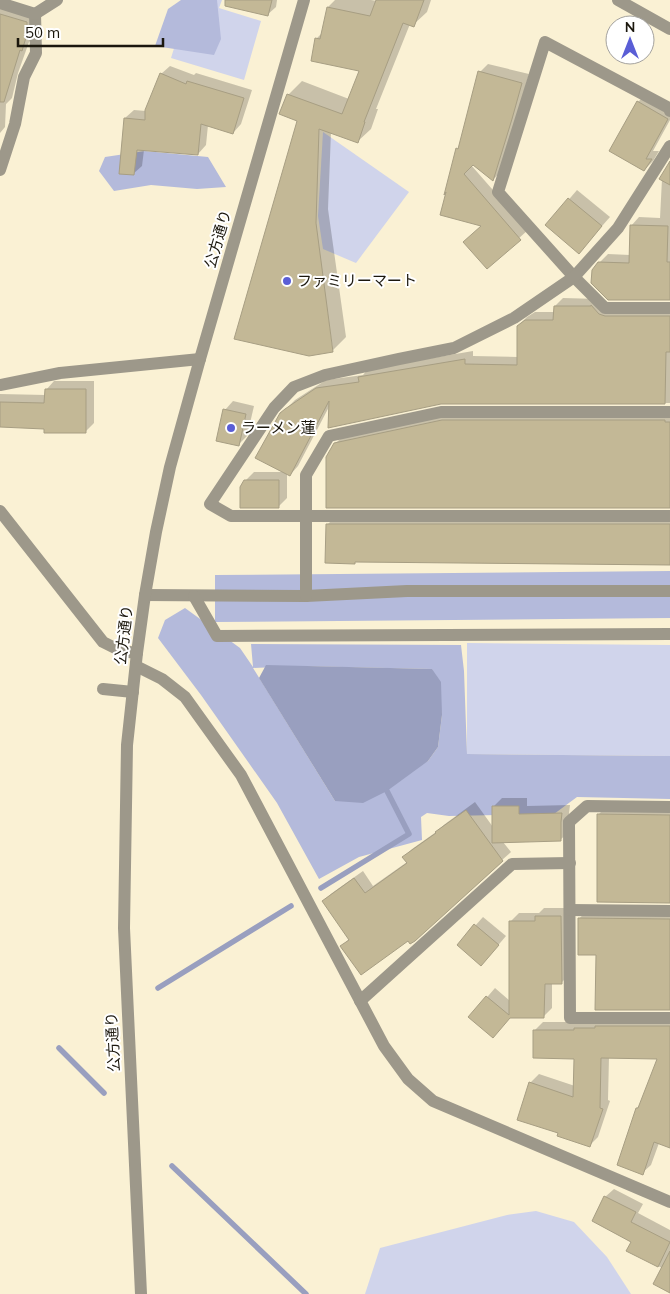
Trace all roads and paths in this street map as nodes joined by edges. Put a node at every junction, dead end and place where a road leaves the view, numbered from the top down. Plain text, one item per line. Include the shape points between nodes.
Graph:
1 (57, 0) edge
2 (304, 0) edge
3 (618, 0) edge
4 (0, 3) edge
5 (35, 14) junction
6 (670, 29) edge
7 (670, 111) edge
8 (670, 146) edge
9 (0, 170) edge
10 (574, 277) junction
11 (670, 308) edge
12 (200, 359) junction
13 (0, 384) edge
14 (670, 412) edge
15 (0, 511) edge
16 (306, 516) junction
17 (670, 516) edge
18 (670, 591) edge
19 (145, 595) junction
20 (194, 596) junction
21 (306, 596) junction
22 (670, 634) edge
23 (136, 660) junction
24 (103, 689) dead end
25 (133, 692) junction
26 (670, 807) edge
27 (570, 863) junction
28 (570, 910) junction
29 (670, 911) edge
30 (360, 1001) junction
31 (670, 1018) edge
32 (670, 1202) edge
33 (141, 1294) edge

1 - 5 street
2 - 12 street, 公方通り
3 - 6 street
4 - 5 street
5 - 9 street via 36,53 24,77 15,124
7 - 10 street via 546,42 498,192
8 - 10 street via 618,228
10 - 11 street via 605,308
10 - 16 street via 514,318 454,348 325,375 294,388 274,408 210,504 231,516
12 - 13 street via 60,373
12 - 19 street, 公方通り via 170,467
14 - 16 street via 441,412 329,436 306,475
15 - 23 street via 103,642
16 - 17 street
16 - 21 street
18 - 21 street via 407,592
19 - 20 street
19 - 23 street, 公方通り
20 - 21 street
20 - 22 street via 217,636
23 - 25 street, 公方通り
23 - 30 street via 185,697 241,775
24 - 25 street
25 - 33 street, 公方通り via 127,745 124,928
26 - 27 street via 587,806 569,822
27 - 28 street
27 - 30 street via 512,864
28 - 29 street
28 - 31 street via 570,1018
30 - 32 street via 384,1046 408,1079 433,1101

